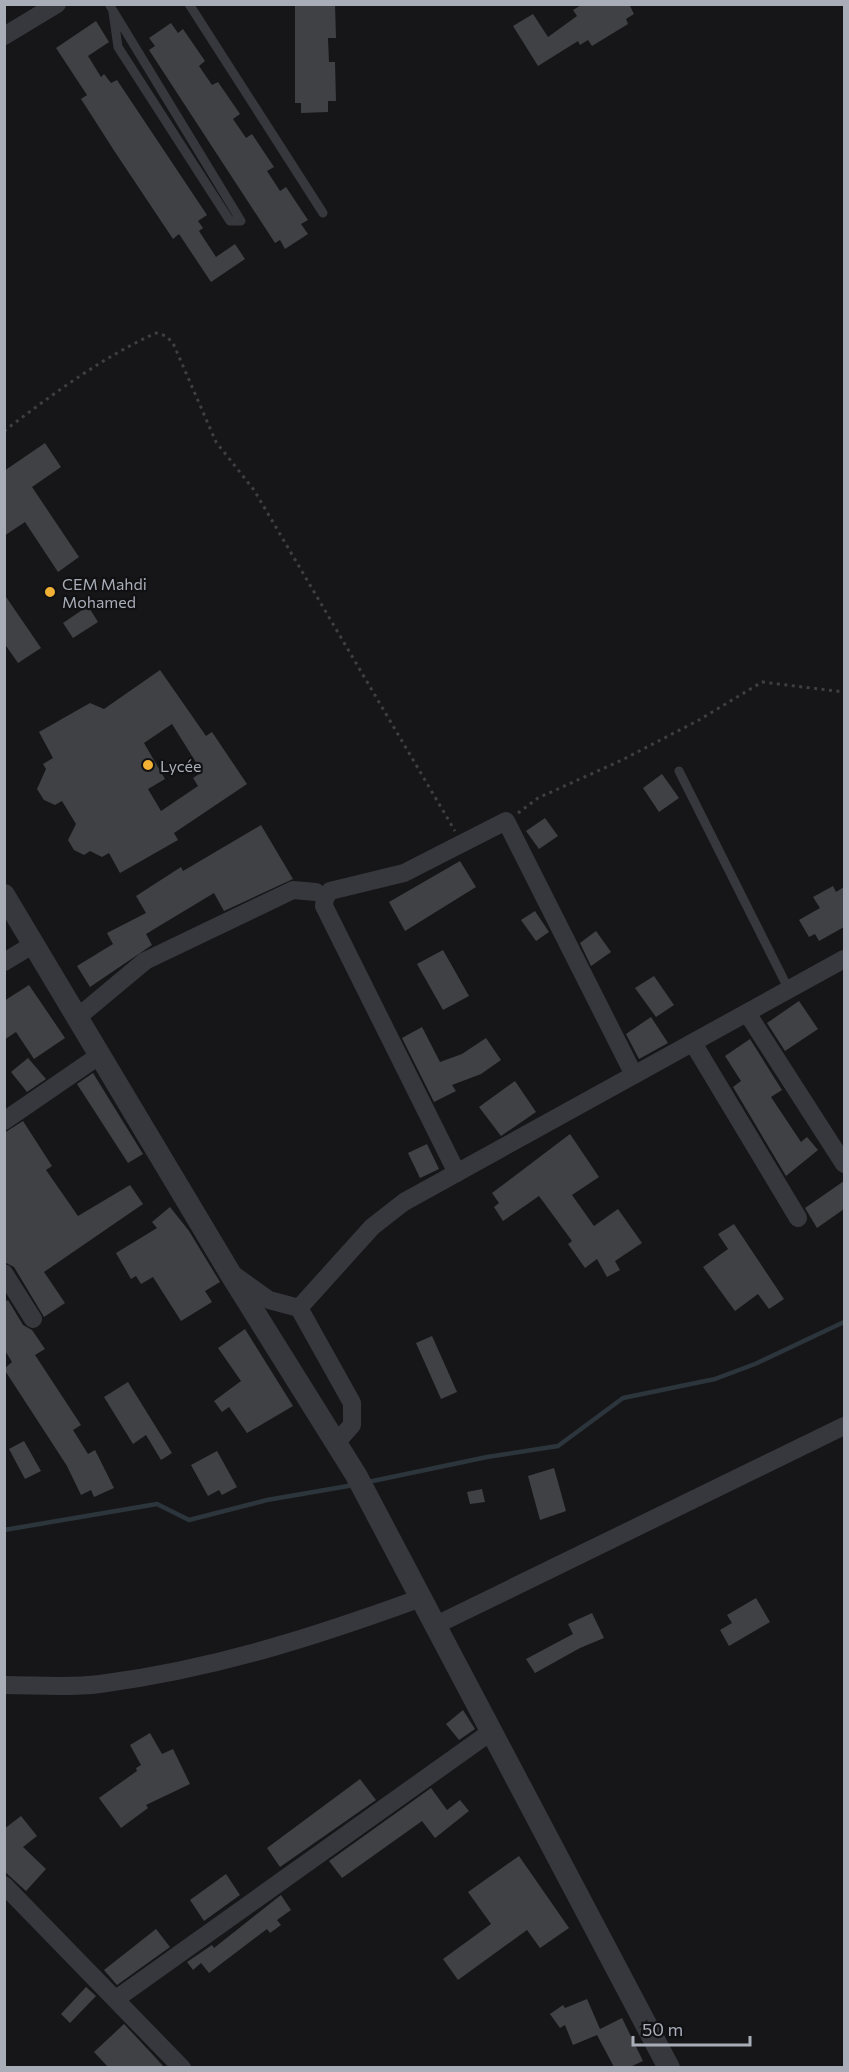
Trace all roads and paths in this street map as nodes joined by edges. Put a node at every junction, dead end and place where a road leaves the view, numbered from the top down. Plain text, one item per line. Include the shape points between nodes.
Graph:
1 (57, 4) edge
2 (189, 4) edge
3 (111, 8) edge
4 (4, 36) edge
5 (322, 213) dead end
6 (4, 431) edge
7 (844, 692) edge
8 (679, 771) dead end
9 (506, 821) junction
10 (462, 843) junction
11 (316, 892) dead end
12 (4, 894) edge
13 (34, 944) junction
14 (844, 959) edge
15 (4, 962) edge
16 (789, 990) junction
17 (747, 1012) junction
18 (78, 1017) junction
19 (693, 1043) junction
20 (100, 1055) junction
21 (634, 1075) junction
22 (4, 1121) edge
23 (844, 1164) edge
24 (457, 1173) junction
25 (798, 1218) dead end
26 (4, 1273) edge
27 (230, 1273) junction
28 (299, 1308) junction
29 (33, 1320) dead end
30 (844, 1426) edge
31 (334, 1444) junction
32 (422, 1598) junction
33 (436, 1625) junction
34 (4, 1685) edge
35 (492, 1731) junction
36 (4, 1885) edge
37 (116, 1999) junction
38 (182, 2067) edge
39 (669, 2067) edge

1 - 4 street
2 - 5 lane
3 - 3 lane via 118,47 230,221 241,221
6 - 10 path via 65,385 128,346 156,333 173,343 216,442 254,490
7 - 9 path via 762,682 699,720 538,798
8 - 16 lane
9 - 10 street
9 - 21 street
10 - 24 street via 404,873 330,891 324,906
11 - 18 street via 293,890 145,961
12 - 13 street
13 - 15 street
13 - 18 street
14 - 16 street
16 - 17 street
17 - 19 street
17 - 23 street
18 - 20 street
19 - 21 street
19 - 25 street
20 - 22 street
20 - 27 street
21 - 24 street
24 - 28 street via 404,1202 372,1227
26 - 29 street
27 - 28 street via 269,1300
27 - 31 street
28 - 31 street via 352,1403 352,1425
30 - 33 street
31 - 32 street via 360,1483
32 - 33 street
32 - 34 street via 312,1638 210,1666 98,1684
33 - 35 street
35 - 37 street
35 - 39 street
36 - 37 street
37 - 38 street

